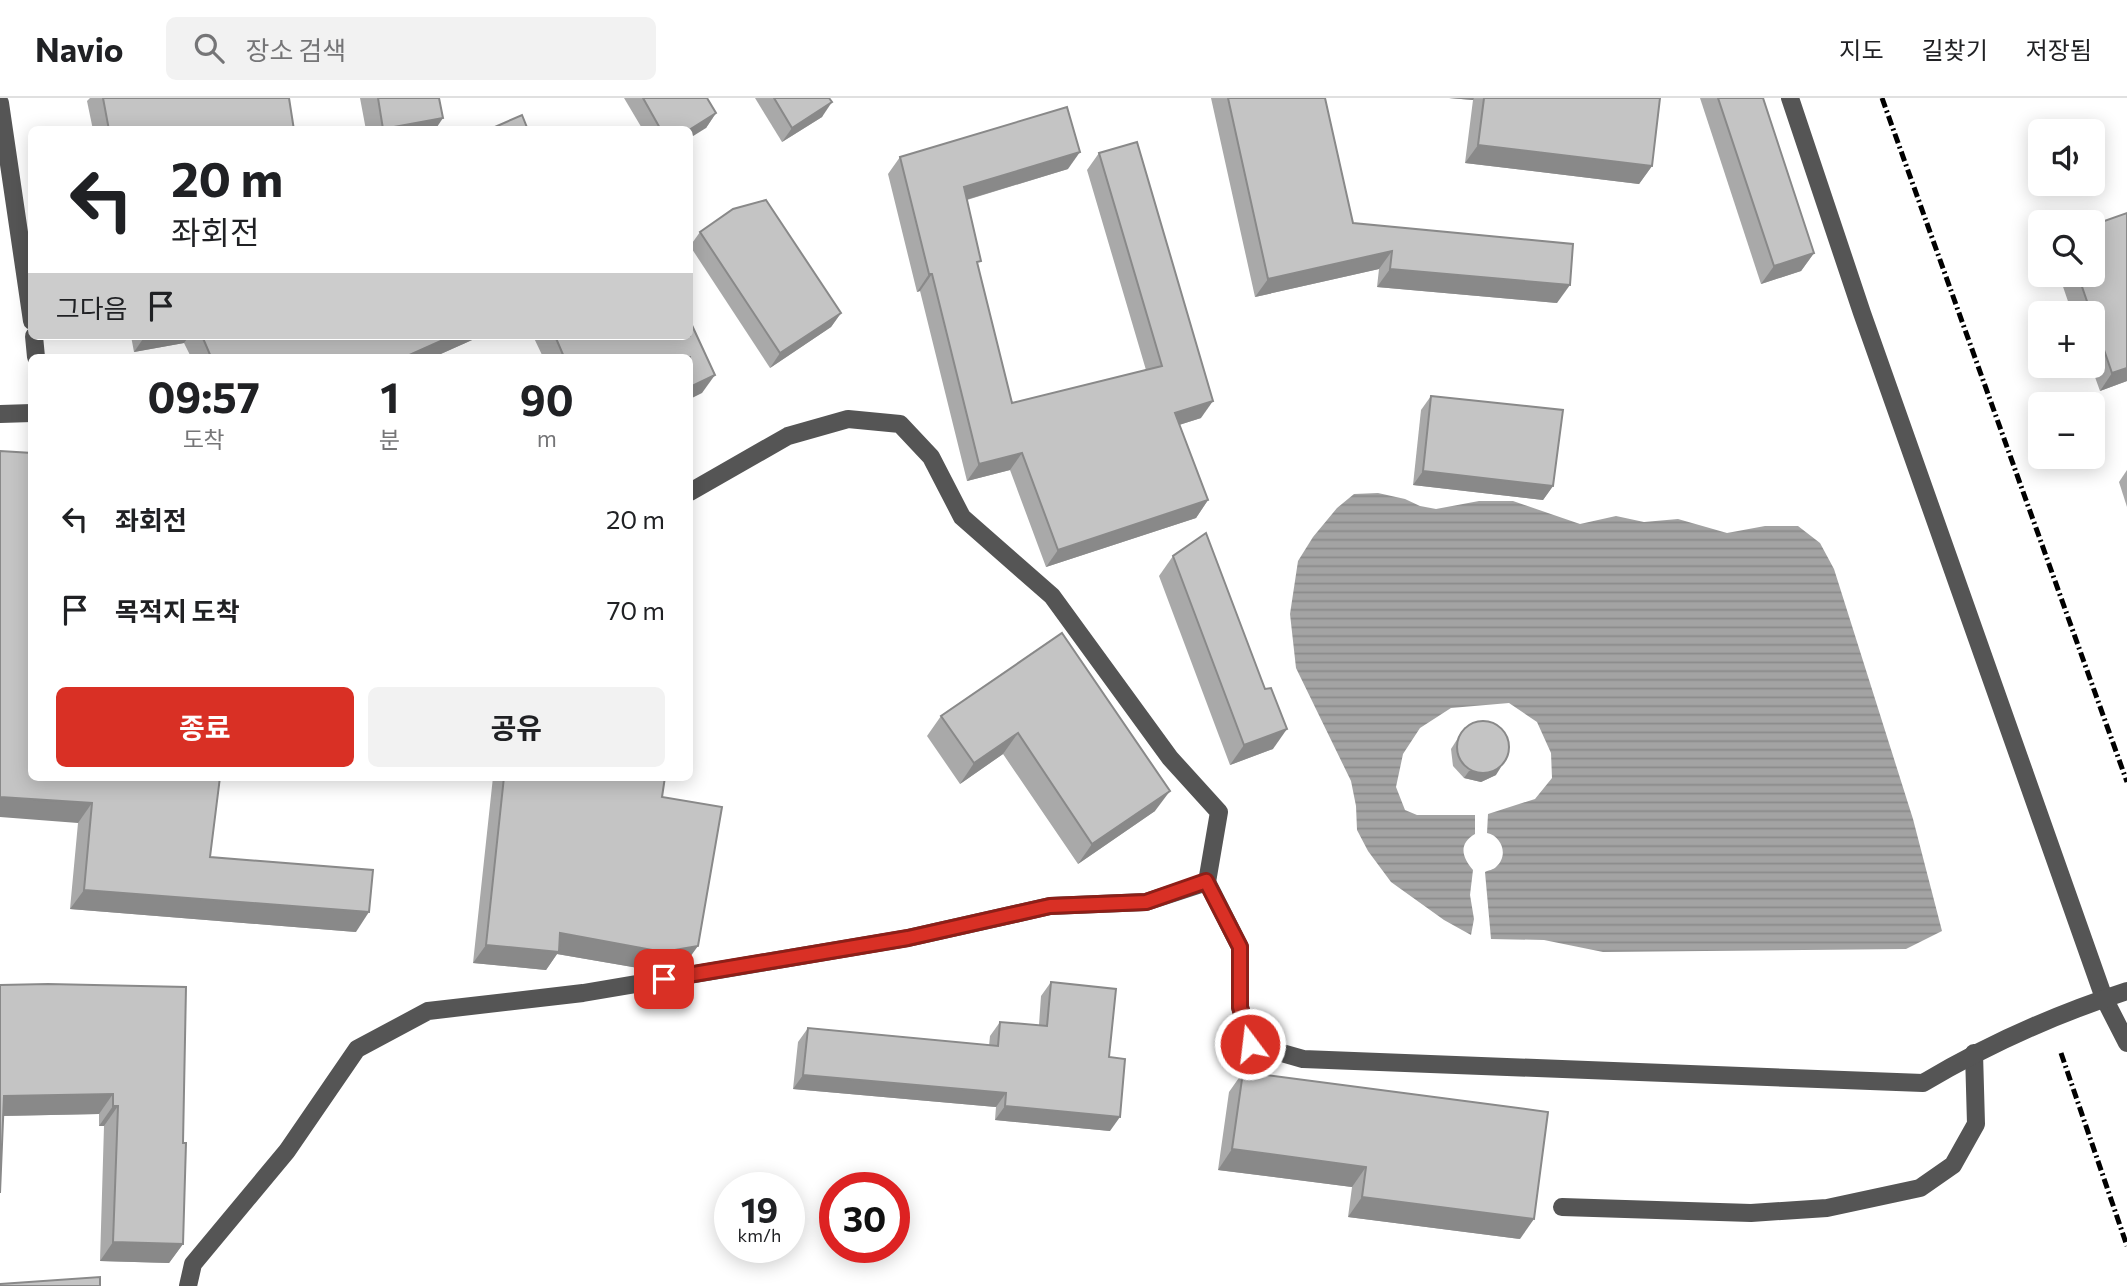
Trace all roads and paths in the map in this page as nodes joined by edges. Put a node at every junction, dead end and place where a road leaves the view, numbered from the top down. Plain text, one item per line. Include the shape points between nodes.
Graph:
1 (1790, 98) edge
2 (0, 103) edge
3 (28, 294) edge
4 (28, 413) edge
5 (0, 414) edge
6 (693, 490) edge
7 (1206, 881) junction
8 (2127, 991) edge
9 (2104, 998) junction
10 (2127, 1043) edge
11 (1974, 1053) junction
12 (1562, 1207) dead end
13 (188, 1286) edge

1 - 9 street
2 - 3 street
4 - 5 street
6 - 7 street via 788,436 848,419 900,424 931,457 962,517 1052,597 1170,758 1219,812
7 - 11 street via 1240,947 1240,1007 1250,1044 1303,1059 1923,1083
7 - 13 street via 1146,902 1050,906 908,938 583,993 428,1011 357,1049 287,1151 193,1264
8 - 9 street
9 - 10 street
9 - 11 street
11 - 12 street via 1976,1124 1952,1165 1920,1188 1827,1208 1751,1213

